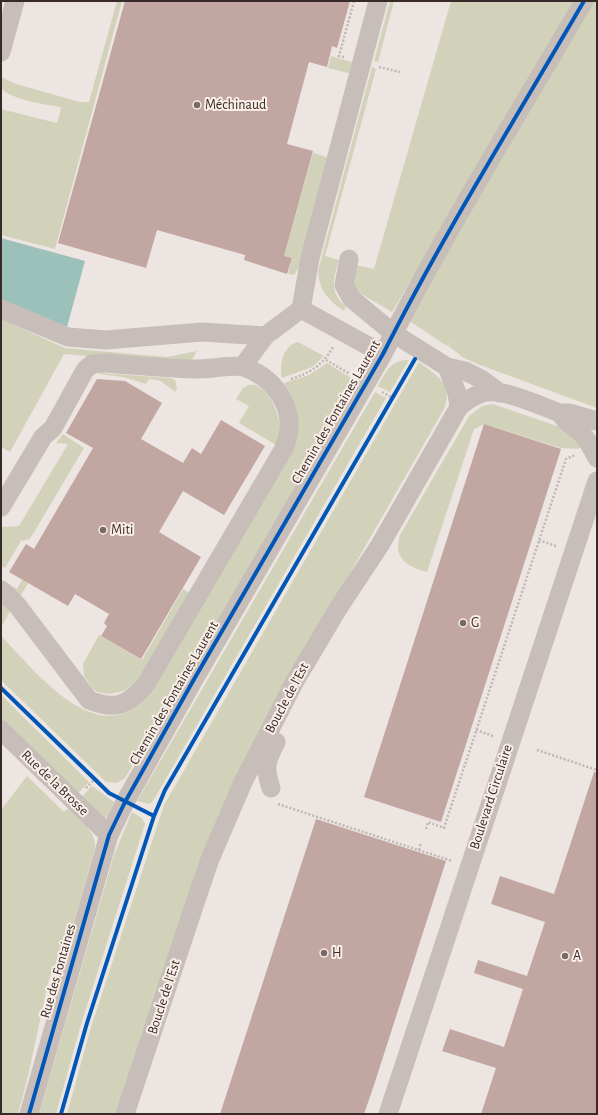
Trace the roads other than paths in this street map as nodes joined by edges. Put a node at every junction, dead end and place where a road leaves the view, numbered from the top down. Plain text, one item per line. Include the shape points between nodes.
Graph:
1 (15, 1) edge
2 (378, 1) edge
3 (584, 1) edge
4 (1, 52) edge
5 (349, 259) dead end
6 (1, 309) edge
7 (301, 309) junction
8 (393, 333) junction
9 (265, 336) junction
10 (383, 354) junction
11 (243, 366) junction
12 (447, 367) junction
13 (500, 392) junction
14 (459, 407) junction
15 (560, 414) junction
16 (597, 421) edge
17 (589, 455) edge
18 (597, 481) edge
19 (1, 507) edge
20 (1, 590) edge
21 (339, 607) junction
22 (1, 730) edge
23 (272, 795) road end
24 (108, 835) junction
25 (29, 1114) edge
26 (125, 1114) edge
27 (388, 1114) edge

1 - 4 street
2 - 7 street via 310,258
3 - 8 street, Chemin des Fontaines Laurent
5 - 8 street via 344,276 346,292 352,300
6 - 9 street via 68,337 106,340 202,332
7 - 9 street
7 - 10 street
8 - 10 street, Chemin des Fontaines Laurent
8 - 12 street
9 - 11 street
10 - 24 street, Chemin des Fontaines Laurent via 193,681
11 - 19 street via 194,369 92,364 85,370 52,428 43,437
11 - 20 street via 270,381 283,402 289,415 288,439 146,684 135,697 126,704 113,706 100,705 89,700 17,605
12 - 13 street via 465,371
12 - 14 street via 457,393
13 - 14 street, Boucle de l'Est via 483,392
13 - 15 street, Boucle de l'Est
14 - 21 street, Boucle de l'Est via 380,545
15 - 16 street, Boucle de l'Est via 570,413
15 - 17 street, Boucle de l'Est via 587,440
18 - 27 street, Boulevard Circulaire
21 - 23 street via 314,674 267,760
21 - 26 street, Boucle de l'Est via 295,681 248,772 210,859
22 - 24 street, Rue de la Brosse
24 - 25 street, Rue des Fontaines

